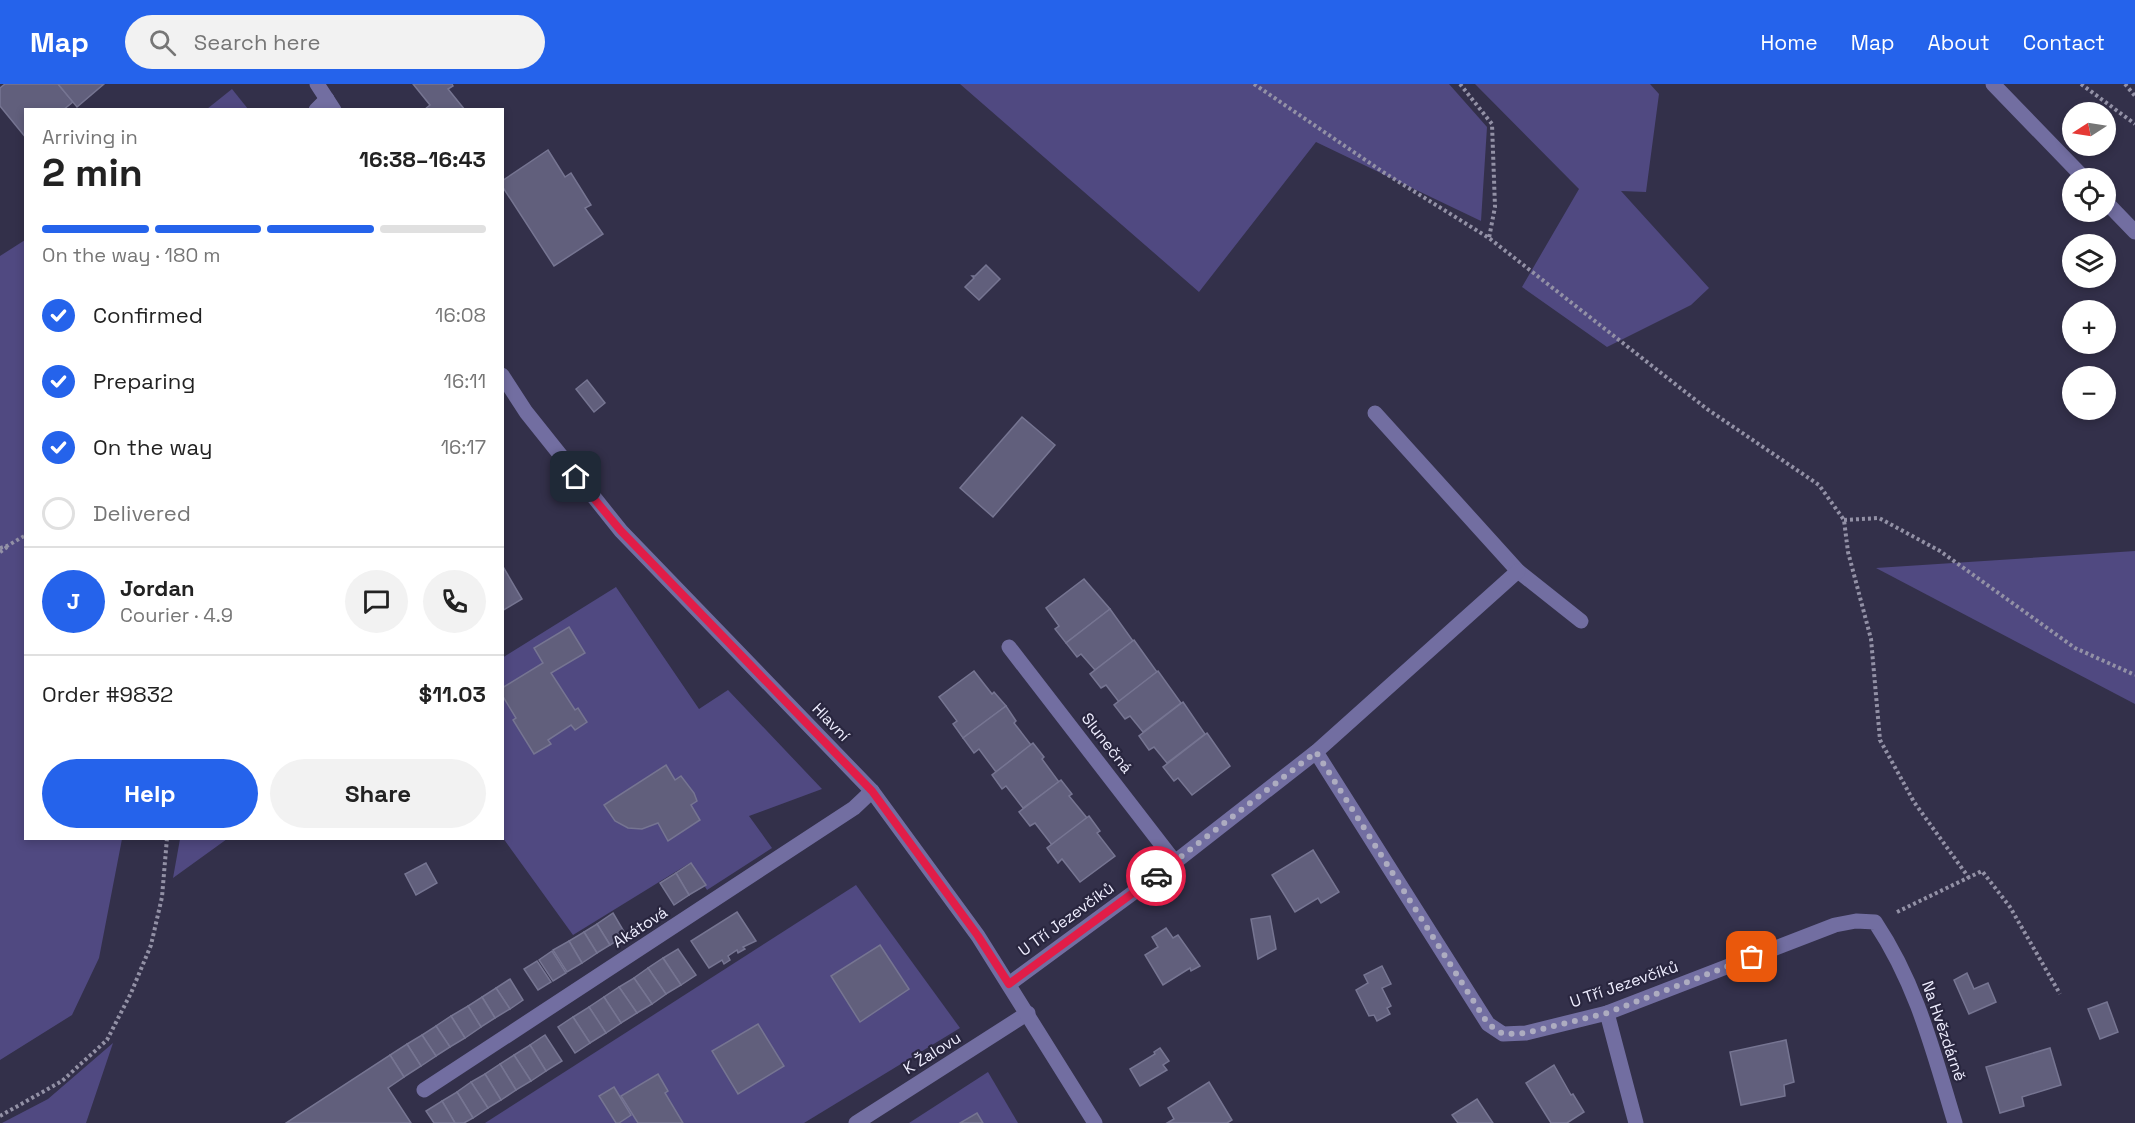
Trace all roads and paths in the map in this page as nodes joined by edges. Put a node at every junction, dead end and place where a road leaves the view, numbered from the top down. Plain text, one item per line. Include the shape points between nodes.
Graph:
1 (317, 84) edge
2 (1254, 84) edge
3 (1460, 84) edge
4 (1993, 84) edge
5 (2080, 84) edge
6 (2125, 84) edge
7 (2135, 96) edge
8 (325, 106) edge
9 (2135, 124) edge
10 (2074, 168) edge
11 (2116, 212) edge
12 (2135, 232) edge
13 (1490, 238) junction
14 (504, 378) edge
15 (1375, 413) dead end
16 (1844, 520) junction
17 (24, 536) edge
18 (0, 550) edge
19 (1518, 571) junction
20 (1581, 621) dead end
21 (1009, 647) dead end
22 (2135, 675) edge
23 (1316, 752) junction
24 (872, 791) junction
25 (167, 840) edge
26 (1175, 862) junction
27 (1969, 878) junction
28 (1875, 922) junction
29 (1009, 984) junction
30 (2060, 994) dead end
31 (1028, 1013) junction
32 (1607, 1013) junction
33 (424, 1090) dead end
34 (0, 1116) edge
35 (856, 1123) edge
36 (1095, 1123) edge
37 (1636, 1123) edge
38 (1955, 1123) edge

1 - 8 street
2 - 13 path via 1383,172
3 - 13 path via 1492,124 1495,207
4 - 10 street
5 - 9 path
6 - 7 path
11 - 12 street
13 - 16 path via 1707,409 1819,485
14 - 24 street, Hlavní via 526,412 621,531
15 - 19 street
16 - 22 path via 1879,518 1940,551 2075,648
16 - 27 path via 1848,552 1871,639 1880,740 1914,802
17 - 18 path
19 - 20 street
19 - 23 street, U Tří Jezevčíků
21 - 26 street, Slunečná
23 - 26 street, U Tří Jezevčíků
23 - 32 street, U Tří Jezevčíků via 1488,1024 1503,1034 1526,1033
24 - 29 street, Hlavní
24 - 33 street, Akátová via 854,808
25 - 34 path via 162,897 151,945 107,1040 62,1081
26 - 29 street, U Tří Jezevčíků
27 - 28 path
27 - 30 path via 1982,871 2010,907
28 - 32 street, U Tří Jezevčíků via 1835,925
28 - 38 street, Na Hvězdárně via 1920,1007
29 - 31 street, Hlavní
31 - 35 street, K Žalovu
31 - 36 street, Hlavní
32 - 37 street

